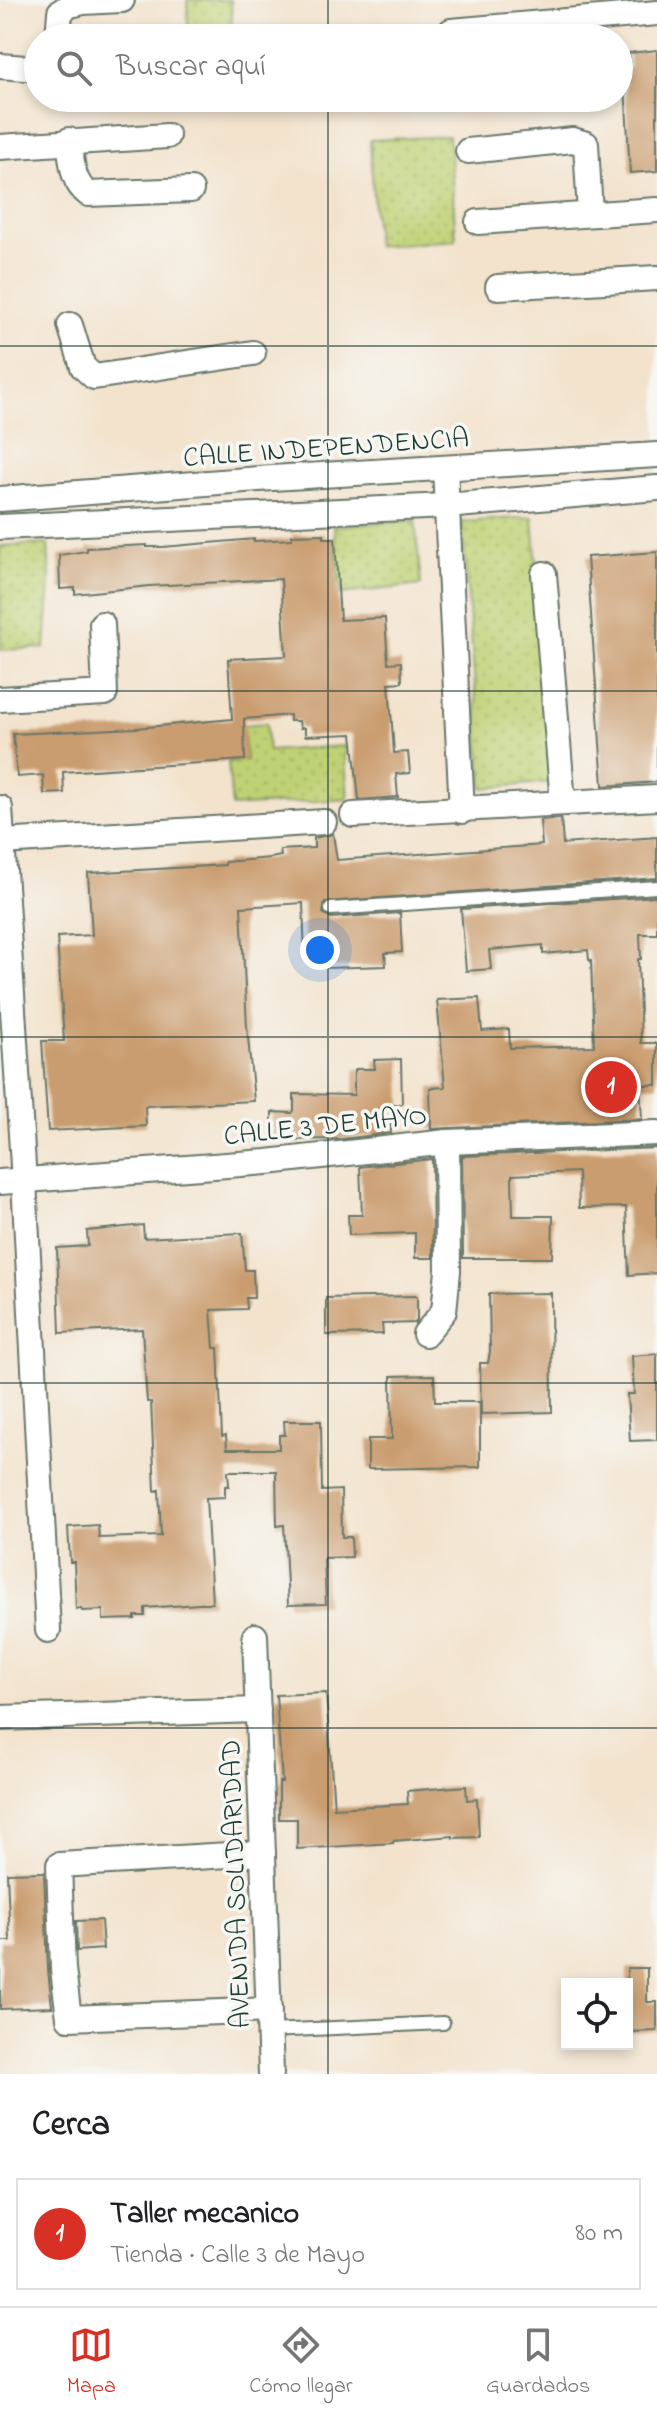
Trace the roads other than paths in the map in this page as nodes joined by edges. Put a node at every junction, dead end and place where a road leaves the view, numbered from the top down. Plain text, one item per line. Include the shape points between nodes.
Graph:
1 (122, 0) edge
2 (572, 10) edge
3 (657, 13) edge
4 (59, 24) edge
5 (491, 24) edge
6 (0, 66) edge
7 (24, 68) edge
8 (167, 136) dead end
9 (69, 140) junction
10 (0, 147) edge
11 (468, 151) dead end
12 (191, 190) dead end
13 (657, 210) edge
14 (590, 214) junction
15 (478, 222) dead end
16 (657, 278) edge
17 (498, 287) dead end
18 (70, 325) dead end
19 (253, 353) dead end
20 (657, 455) edge
21 (445, 468) junction
22 (272, 478) junction
23 (657, 488) edge
24 (0, 499) edge
25 (446, 506) junction
26 (274, 513) junction
27 (0, 527) edge
28 (544, 574) dead end
29 (102, 624) dead end
30 (0, 699) edge
31 (657, 798) edge
32 (563, 803) junction
33 (0, 808) edge
34 (462, 811) junction
35 (353, 815) dead end
36 (324, 822) dead end
37 (2, 842) junction
38 (657, 887) edge
39 (331, 909) dead end
40 (657, 1133) edge
41 (447, 1142) junction
42 (12, 1182) edge
43 (425, 1334) dead end
44 (48, 1630) dead end
45 (255, 1636) dead end
46 (258, 1710) junction
47 (0, 1718) edge
48 (263, 1853) junction
49 (270, 2020) junction
50 (443, 2023) dead end
51 (271, 2074) edge

1 - 4 street via 70,5 60,12
2 - 3 street
2 - 5 street
6 - 7 street
8 - 9 street
9 - 10 street
9 - 12 street via 74,175 88,194
11 - 14 street via 573,140 586,144
13 - 14 street
14 - 15 street
16 - 17 street
18 - 19 street via 83,367 94,377
20 - 21 street, CALLE INDEPENDENCIA
21 - 22 street, CALLE INDEPENDENCIA
21 - 25 street
22 - 24 street, CALLE INDEPENDENCIA
22 - 26 street
23 - 25 street
25 - 26 street
25 - 34 street
26 - 27 street
28 - 32 street
29 - 30 street via 105,693
31 - 32 street
32 - 34 street
33 - 37 street
34 - 35 street
36 - 37 street
37 - 42 street
38 - 39 lane
40 - 41 street, CALLE 3 DE MAYO
41 - 42 street, CALLE 3 DE MAYO
41 - 43 street via 444,1311
42 - 44 street
45 - 46 street
46 - 47 street, AVENIDA SOLIDARIDAD
46 - 48 street, AVENIDA SOLIDARIDAD
48 - 49 street, AVENIDA SOLIDARIDAD
48 - 49 street via 59,1865 62,1955 69,2018
49 - 50 lane
49 - 51 street, AVENIDA SOLIDARIDAD

